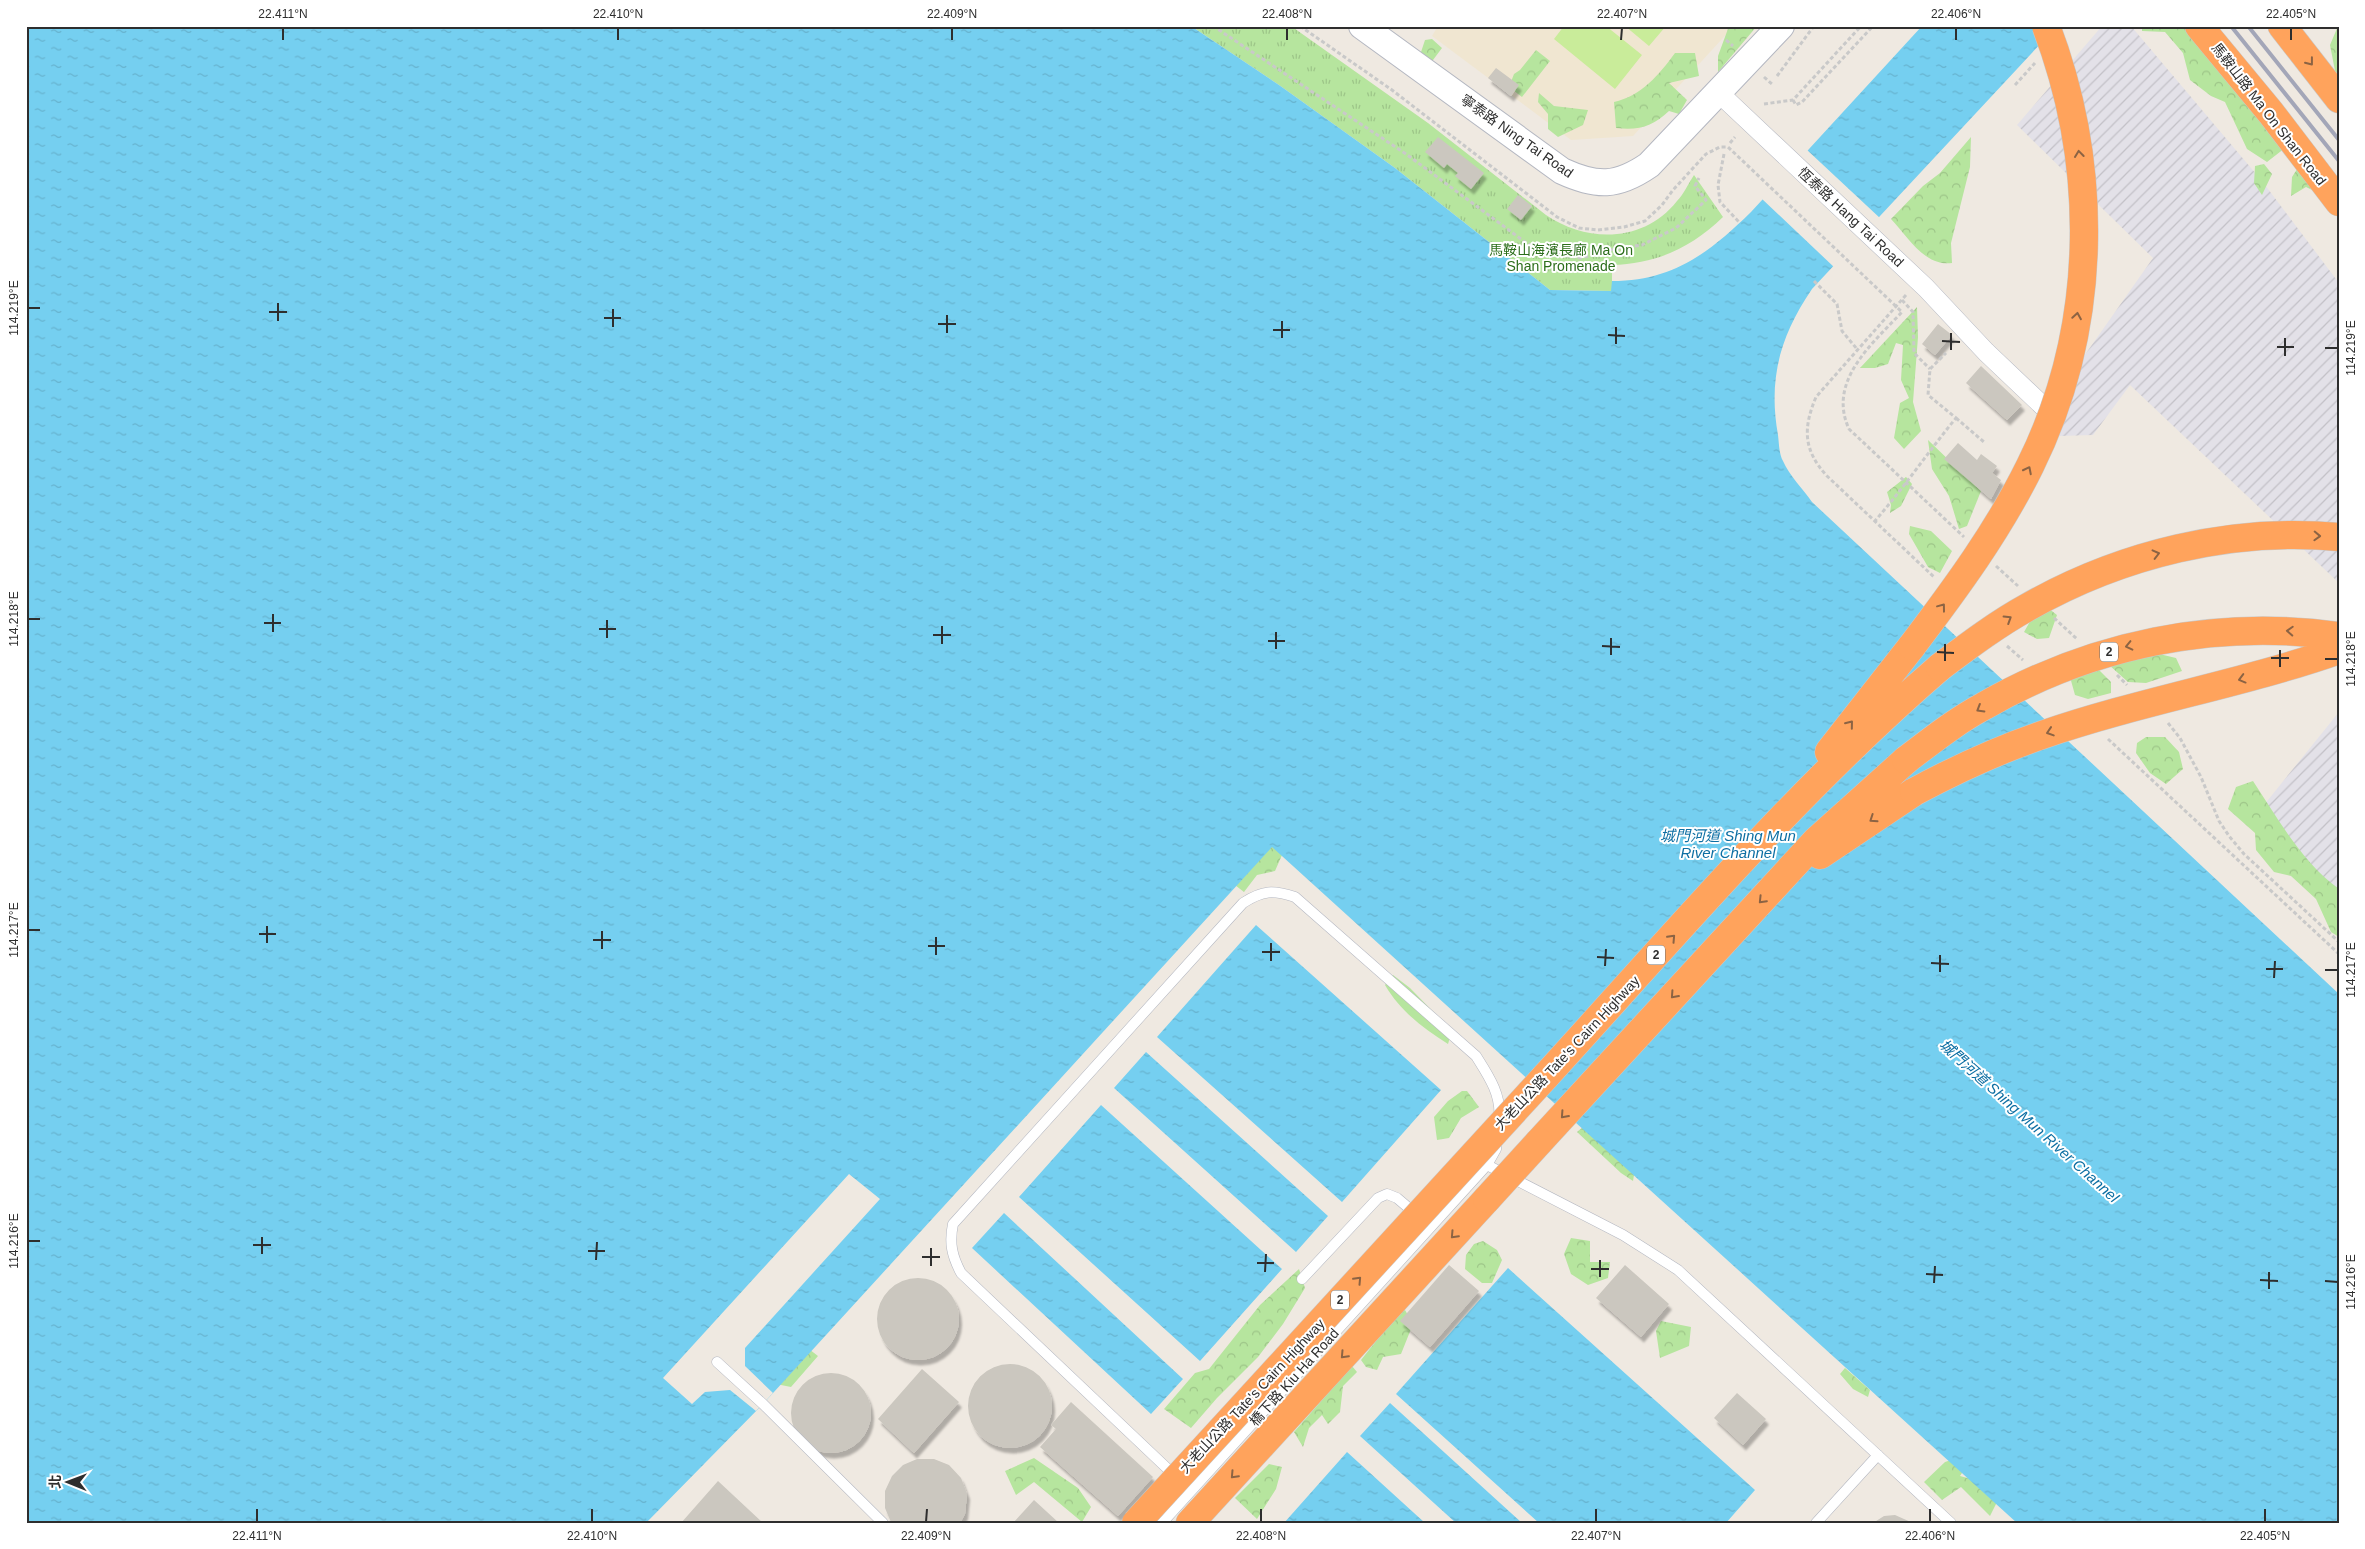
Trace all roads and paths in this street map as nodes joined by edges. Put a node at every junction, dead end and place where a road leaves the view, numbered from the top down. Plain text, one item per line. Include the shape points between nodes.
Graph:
1 (1213, 26) edge
2 (1362, 26) edge
3 (1781, 26) edge
4 (1814, 26) edge
5 (1861, 26) edge
6 (1873, 26) edge
7 (2046, 26) edge
8 (2199, 26) edge
9 (2282, 26) edge
10 (1777, 76) dead end
11 (1719, 93) junction
12 (2339, 99) edge
13 (1793, 100) junction
14 (1764, 104) dead end
15 (1736, 137) dead end
16 (1730, 143) dead end
17 (1724, 154) dead end
18 (1693, 168) dead end
19 (1699, 178) dead end
20 (2339, 202) edge
21 (1740, 223) dead end
22 (1814, 280) dead end
23 (1919, 282) junction
24 (1902, 300) junction
25 (1896, 306) junction
26 (1857, 349) junction
27 (1946, 353) dead end
28 (1930, 369) junction
29 (2045, 408) dead end
30 (1956, 418) junction
31 (1984, 442) dead end
32 (1887, 466) dead end
33 (1874, 522) junction
34 (2339, 537) edge
35 (1940, 583) dead end
36 (2339, 636) edge
37 (2006, 644) dead end
38 (2339, 650) edge
39 (2027, 664) dead end
40 (2100, 732) dead end
41 (1780, 820) junction
42 (1781, 880) junction
43 (2339, 954) edge
44 (1487, 1165) junction
45 (1431, 1227) junction
46 (1302, 1279) dead end
47 (717, 1362) dead end
48 (1878, 1455) junction
49 (1191, 1490) junction
50 (883, 1523) edge
51 (1136, 1523) edge
52 (1162, 1523) edge
53 (1190, 1523) edge
54 (1816, 1523) edge
55 (1951, 1523) edge

1 - 19 path via 1406,154 1525,242 1546,253 1581,258 1642,245 1657,238 1676,228 1706,200 1695,186
2 - 11 street, 寧泰路 Ning Tai Road via 1562,171 1580,180 1616,182 1633,176 1649,165
3 - 11 street
4 - 10 path
5 - 13 path
6 - 13 path via 1802,102 1796,105
41 -> 7 highway, bridge via 1842,733 1897,666 1978,556 2031,466 2052,414 2070,350 2078,305 2084,255 2084,208 2074,121
8 - 20 highway, 馬鞍山路 Ma On Shan Road
9 -> 12 highway
11 - 23 street, 恆泰路 Hang Tai Road
13 - 14 path
15 - 16 path
17 - 21 path via 1718,186 1720,202
18 - 25 path via 1706,154 1728,147
22 - 26 path via 1837,304 1842,331
23 - 24 path
23 - 29 street, 恆泰路 Hang Tai Road
24 - 25 path
24 - 28 path via 1914,312 1914,353
25 - 26 path
25 - 32 path via 1902,312 1864,352 1842,397 1848,429
26 - 33 path via 1816,397 1808,418 1808,444 1816,464
27 - 28 path
28 - 30 path via 1928,394
30 - 31 path
30 - 33 path
33 - 35 path
41 -> 34 highway, 大老山公路 Tate's Cairn Highway / 2, bridge via 1940,667 2004,621 2056,592 2114,567 2178,548 2242,538
36 -> 42 highway, 2, bridge via 2256,630 2186,636 2119,649 2050,674 1984,706 1906,760 1816,841
37 - 39 path
38 -> 42 highway, bridge via 2008,747 1914,792
40 - 43 path
51 -> 41 highway, 大老山公路 Tate's Cairn Highway / 2, bridge
42 -> 53 highway, 2, bridge
44 - 45 lane, 橋下路 Kiu Ha Road
44 - 48 lane via 1623,1236 1678,1270
44 - 49 lane, 橋下路 Kiu Ha Road via 1496,1149 1500,1108 1492,1081 1476,1056 1295,897 1279,892 1258,893 1243,903 953,1224 950,1239 953,1257 961,1273
45 - 46 lane via 1397,1198 1387,1194 1378,1198
45 - 49 lane, 橋下路 Kiu Ha Road
47 - 50 lane
48 - 54 lane
48 - 55 lane
49 - 52 lane, 橋下路 Kiu Ha Road

